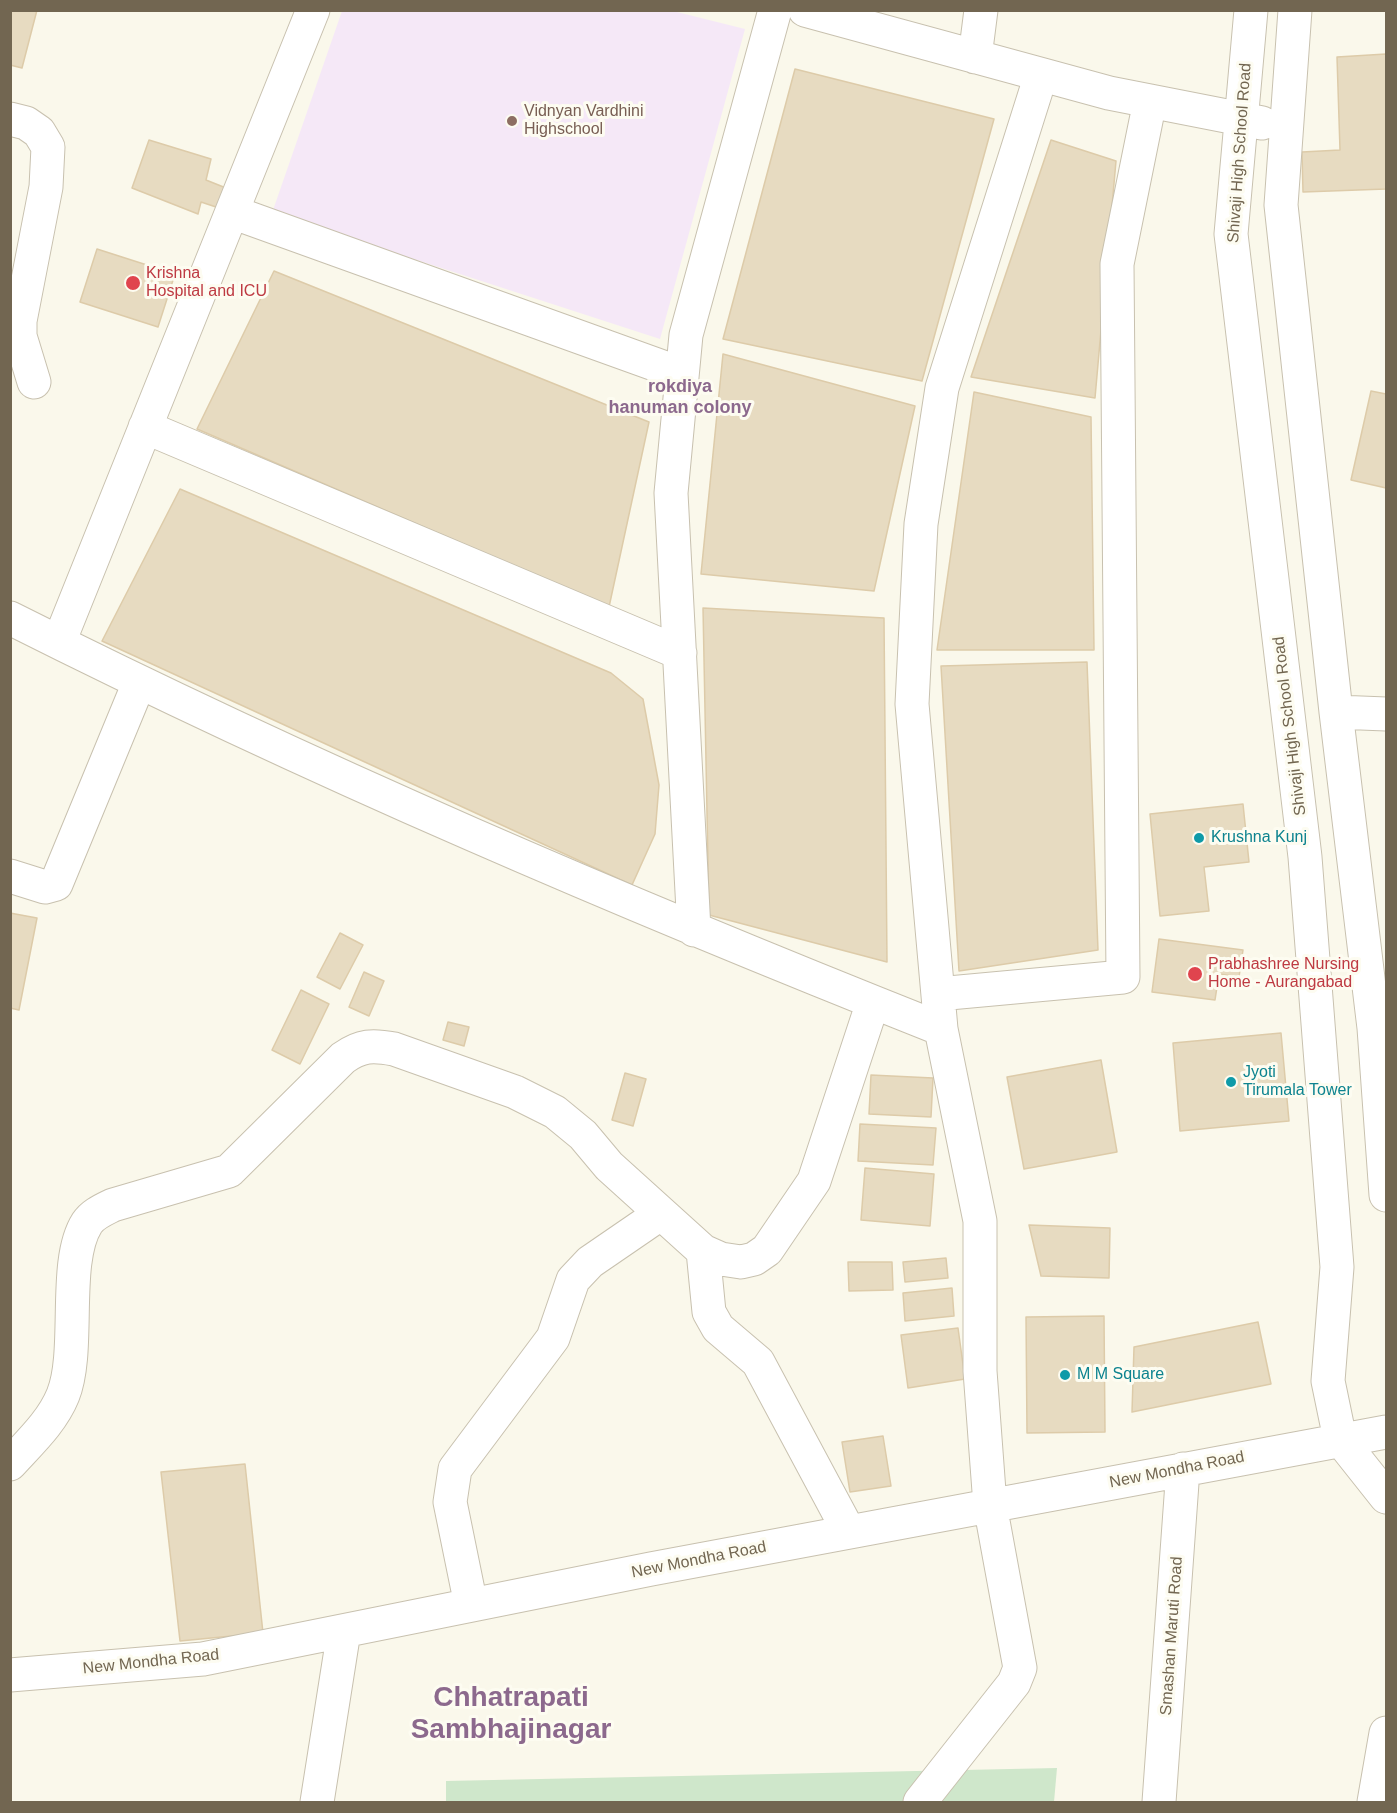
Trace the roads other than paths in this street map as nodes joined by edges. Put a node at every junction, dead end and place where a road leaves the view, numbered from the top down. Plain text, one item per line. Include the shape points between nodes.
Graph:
1 (313, 10) edge
2 (775, 10) edge
3 (805, 10) edge
4 (981, 10) edge
5 (1251, 10) edge
6 (1295, 10) edge
7 (975, 57) junction
8 (1041, 75) junction
9 (1150, 101) junction
10 (10, 119) edge
11 (1241, 119) junction
12 (1287, 128) junction
13 (232, 212) junction
14 (682, 374) junction
15 (34, 382) dead end
16 (146, 427) junction
17 (10, 618) edge
18 (59, 642) junction
19 (680, 653) junction
20 (140, 683) junction
21 (1336, 712) junction
22 (1386, 714) edge
23 (10, 876) edge
24 (694, 930) junction
25 (938, 994) junction
26 (873, 1002) junction
27 (1380, 1028) edge
28 (941, 1029) junction
29 (1386, 1195) edge
30 (660, 1214) junction
31 (703, 1251) junction
32 (1386, 1432) edge
33 (1340, 1439) junction
34 (10, 1464) edge
35 (1183, 1469) junction
36 (1386, 1497) edge
37 (990, 1505) junction
38 (849, 1532) junction
39 (471, 1605) junction
40 (344, 1631) junction
41 (10, 1675) edge
42 (1386, 1733) edge
43 (317, 1803) edge
44 (921, 1803) edge
45 (1159, 1803) edge
46 (1374, 1803) edge

1 - 13 street
2 - 14 street via 686,335
3 - 7 street
4 - 7 street
5 - 11 street, Shivaji High School Road
6 - 12 street
7 - 8 street
8 - 9 street
8 - 25 street via 942,388 921,524 912,704
9 - 11 street
9 - 25 street via 1117,264 1123,977
10 - 15 street via 39,132 48,147 46,187 20,321 20,336
11 - 12 street
11 - 33 street, Shivaji High School Road via 1231,234 1305,857 1337,1267 1328,1381
12 - 21 street via 1281,205
13 - 14 street
13 - 16 street
14 - 19 street via 671,493
16 - 18 street
16 - 19 street
17 - 18 street
18 - 20 street
19 - 24 street
20 - 23 street via 56,884 45,887
20 - 24 street via 377,792
21 - 22 street
21 - 27 street
24 - 26 street
25 - 28 street
26 - 28 street
26 - 31 street via 814,1181 767,1250 741,1262
27 - 29 street
28 - 37 street via 980,1221 980,1371
30 - 31 street
30 - 34 street via 609,1166 583,1135 555,1112 515,1092 394,1049 358,1047 229,1171 97,1212 78,1246 63,1394 48,1423
30 - 39 street via 590,1262 573,1280 553,1338 455,1468 450,1502
31 - 38 street via 709,1312 718,1328 758,1362
32 - 33 street, New Mondha Road
33 - 35 street, New Mondha Road
33 - 36 street, Shivaji High School Road
35 - 37 street, New Mondha Road
35 - 45 street, Smashan Maruti Road
37 - 38 street, New Mondha Road
37 - 44 street via 1020,1668 1014,1683
38 - 39 street, New Mondha Road
39 - 40 street, New Mondha Road
40 - 41 street, New Mondha Road via 203,1659
40 - 43 street
42 - 46 street

